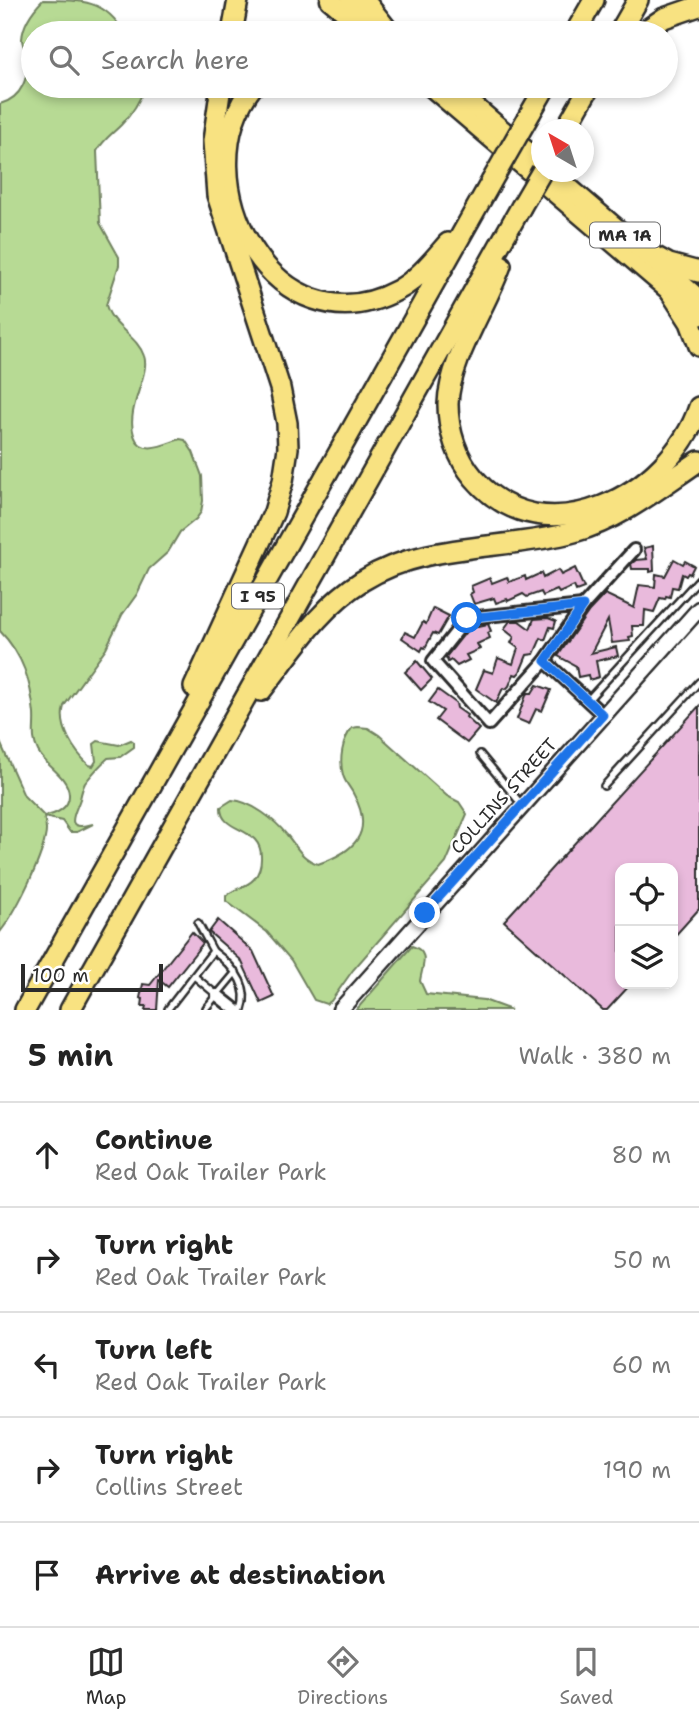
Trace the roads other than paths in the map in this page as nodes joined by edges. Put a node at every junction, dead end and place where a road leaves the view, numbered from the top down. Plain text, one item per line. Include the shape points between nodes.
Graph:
1 (238, 0) edge
2 (330, 0) edge
3 (351, 0) edge
4 (364, 0) edge
5 (578, 0) edge
6 (594, 0) edge
7 (638, 0) edge
8 (699, 6) edge
9 (234, 21) edge
10 (355, 21) edge
11 (376, 21) edge
12 (381, 21) edge
13 (570, 21) edge
14 (582, 21) edge
15 (626, 21) edge
16 (660, 21) edge
17 (219, 98) edge
18 (245, 98) edge
19 (444, 98) edge
20 (465, 98) edge
21 (539, 98) edge
22 (583, 98) edge
23 (585, 98) edge
24 (579, 104) junction
25 (571, 119) edge
26 (531, 155) edge
27 (535, 182) edge
28 (563, 182) edge
29 (521, 207) junction
30 (474, 213) junction
31 (640, 248) junction
32 (699, 272) edge
33 (670, 291) junction
34 (699, 299) edge
35 (699, 316) edge
36 (699, 345) edge
37 (699, 407) edge
38 (699, 461) edge
39 (634, 550) dead end
40 (699, 578) edge
41 (583, 606) junction
42 (699, 609) edge
43 (545, 661) junction
44 (699, 682) edge
45 (587, 701) junction
46 (603, 715) junction
47 (221, 741) junction
48 (480, 754) dead end
49 (165, 762) junction
50 (604, 786) dead end
51 (522, 805) junction
52 (198, 923) dead end
53 (214, 951) junction
54 (236, 972) junction
55 (194, 976) junction
56 (217, 995) junction
57 (206, 1008) edge
58 (168, 1009) edge
59 (25, 1010) edge
60 (70, 1010) edge
61 (236, 1010) edge
62 (242, 1010) edge
63 (340, 1010) edge

1 - 9 highway
2 - 10 main road
3 - 11 main road
4 - 12 highway
5 - 13 highway
6 - 14 highway
7 - 15 highway
8 - 16 highway
17 - 49 highway via 214,141 217,195 280,388 288,448 274,512
18 - 30 highway via 230,132 231,189 255,254 290,288 342,303 390,294 418,276
19 - 33 main road, MA 1A
20 - 26 main road
21 - 30 highway, I 95, bridge
22 - 24 highway
23 - 24 highway
24 - 25 highway
27 - 29 highway, I 95, bridge
28 - 31 main road, MA 1A
29 - 37 highway via 450,389 453,440 475,480 501,501 530,513 563,516 589,512 625,494 660,467 685,438
29 - 47 highway, I 95
30 - 49 highway, I 95
31 - 32 highway via 669,264
31 - 34 main road, MA 1A
33 - 35 main road, MA 1A
33 - 36 highway
38 - 47 highway via 625,511 584,529 421,556 370,577 313,623
39 - 41 street
40 - 45 lane
41 - 43 street
41 - 43 street via 467,618 433,661 489,724
42 - 46 street, COLLINS STREET
43 - 45 street
44 - 50 lane
45 - 46 street
46 - 51 street, COLLINS STREET
47 - 60 highway, I 95
48 - 51 lane
49 - 59 highway, I 95
51 - 63 street, COLLINS STREET
52 - 53 lane
53 - 54 lane
53 - 55 lane
54 - 56 lane
54 - 62 lane via 246,995
55 - 56 lane
55 - 58 lane
56 - 57 lane
56 - 61 street

